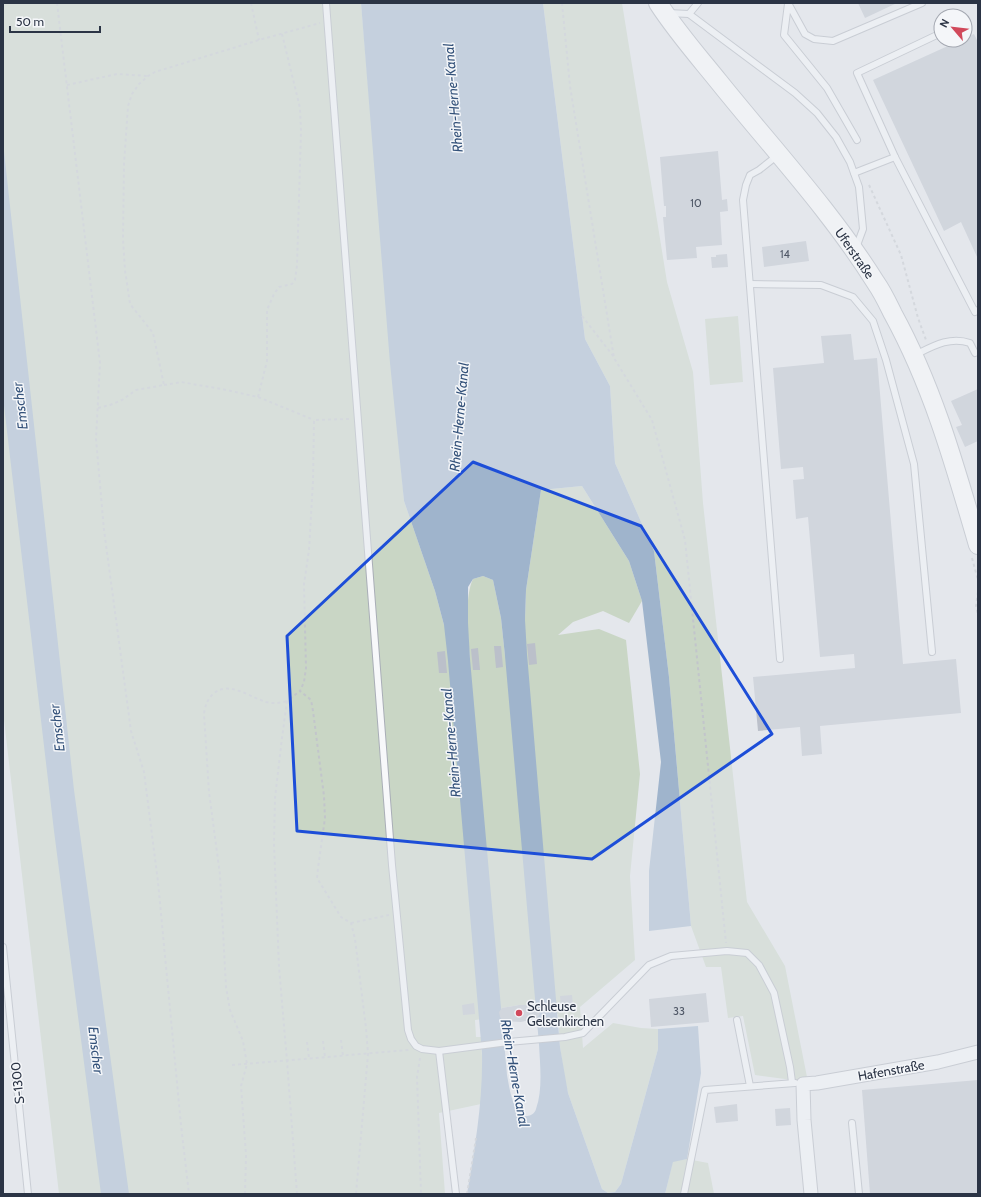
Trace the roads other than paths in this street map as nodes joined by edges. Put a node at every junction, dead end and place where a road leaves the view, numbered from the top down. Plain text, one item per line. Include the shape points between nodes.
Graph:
1 (326, 3) edge
2 (698, 3) edge
3 (922, 3) edge
4 (788, 4) edge
5 (661, 8) edge
6 (689, 14) junction
7 (933, 37) edge
8 (857, 140) dead end
9 (780, 154) junction
10 (895, 157) junction
11 (854, 174) junction
12 (855, 251) junction
13 (750, 284) junction
14 (978, 310) edge
15 (975, 353) dead end
16 (914, 355) junction
17 (975, 552) edge
18 (932, 652) dead end
19 (780, 659) dead end
20 (3, 947) edge
21 (5, 986) edge
22 (738, 1020) dead end
23 (439, 1051) junction
24 (978, 1052) edge
25 (797, 1083) junction
26 (750, 1086) junction
27 (852, 1124) dead end
28 (28, 1194) edge
29 (456, 1194) edge
30 (684, 1194) edge
31 (811, 1194) edge
32 (859, 1194) edge

1 - 23 lane via 408,1030 411,1039 419,1048
2 - 6 lane
3 - 4 lane via 833,41 814,39 805,34
4 - 8 lane via 784,35 827,88
5 - 6 lane
5 - 9 main road, Uferstraße via 691,48
6 - 11 lane via 795,93 817,113 836,137
7 - 10 lane via 857,73
9 - 12 main road, Uferstraße
9 - 13 lane via 750,175 746,185 743,200
10 - 11 lane
10 - 14 lane via 975,312
11 - 12 lane via 863,229
12 - 16 main road, Uferstraße via 877,284
13 - 18 lane via 821,285 853,297 873,321 914,464
13 - 19 lane
15 - 16 lane via 970,342 953,340 939,343
16 - 17 main road, Uferstraße via 949,448
20 - 21 lane, S-1300
21 - 28 lane, S-1300
22 - 26 lane
23 - 25 lane via 583,1033 649,965 671,956 727,951 746,953 759,965 774,993 790,1067
23 - 29 lane
24 - 25 street, Hafenstraße via 938,1062 817,1083
25 - 26 lane
25 - 31 street via 804,1120
26 - 30 lane via 706,1090
27 - 32 lane

